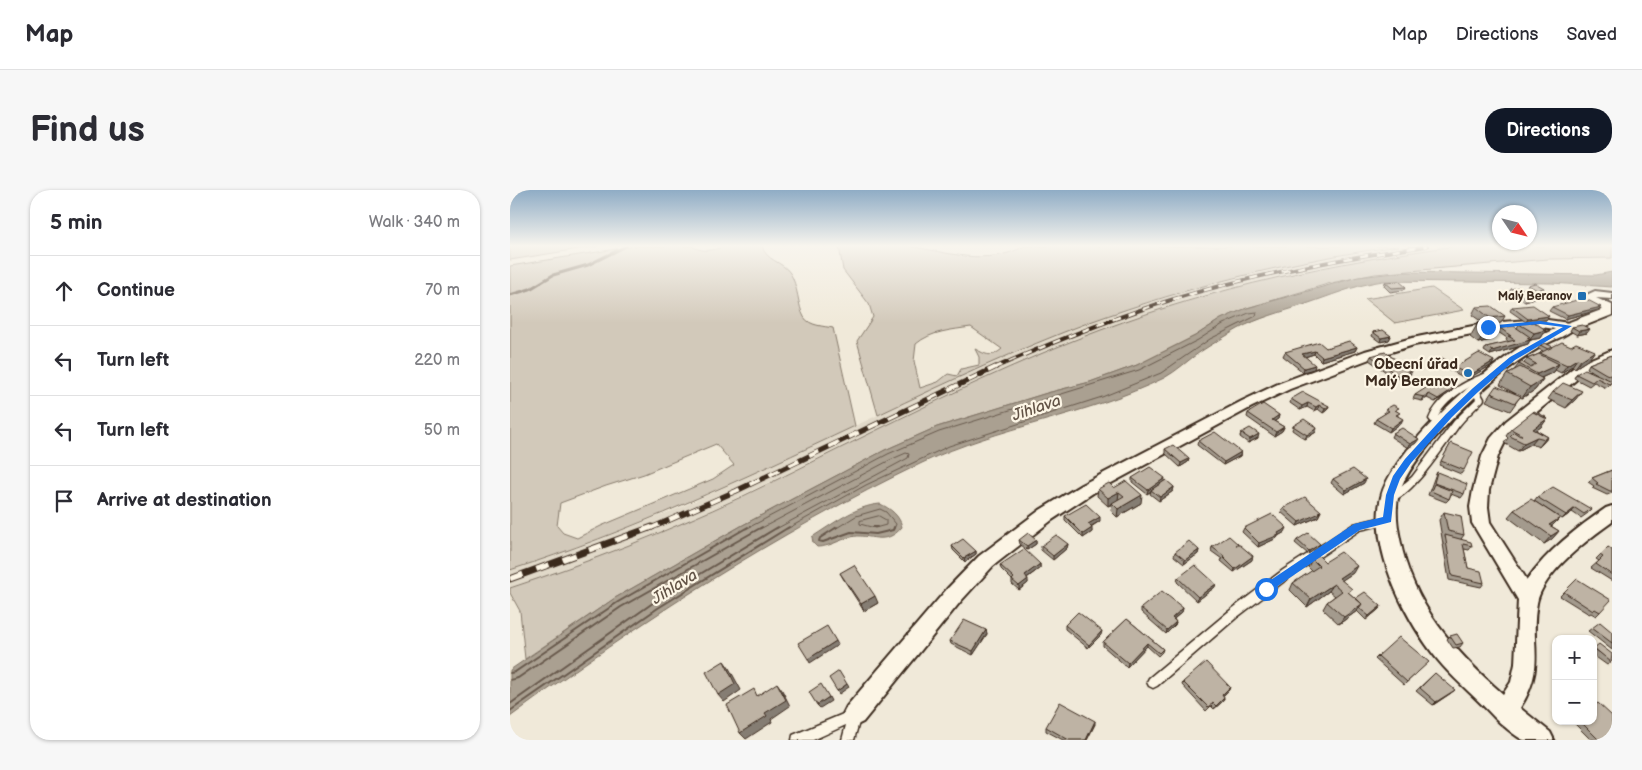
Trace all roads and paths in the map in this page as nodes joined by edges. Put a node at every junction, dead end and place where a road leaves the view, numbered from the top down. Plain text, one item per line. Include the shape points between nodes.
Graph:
1 (1612, 296) edge
2 (1612, 310) edge
3 (1569, 326) junction
4 (1612, 354) edge
5 (1495, 373) junction
6 (1475, 390) junction
7 (1439, 426) junction
8 (1390, 500) junction
9 (1612, 513) edge
10 (1388, 520) junction
11 (1528, 599) junction
12 (1153, 682) dead end
13 (1505, 712) junction
14 (855, 714) junction
15 (798, 740) edge
16 (848, 740) edge
17 (1542, 740) edge

1 - 2 street via 1595,294 1588,297
2 - 3 street
3 - 5 street via 1528,348
3 - 14 street via 1540,322 1488,327 1370,354 1247,404 1088,489 1046,514 986,561
4 - 11 street via 1582,368 1511,425 1490,456 1481,490 1479,507 1482,523
5 - 6 street
5 - 7 lane via 1483,376 1440,405 1433,413 1433,419
6 - 7 street
6 - 8 lane via 1480,398 1476,405 1457,424 1415,480
7 - 8 street via 1396,478
8 - 10 street
9 - 11 street via 1595,524 1548,567
10 - 12 lane via 1357,527 1287,573
10 - 13 street via 1397,570 1415,610 1473,685
11 - 13 street via 1524,633 1526,655 1521,685
13 - 17 street
14 - 15 lane
14 - 16 lane

